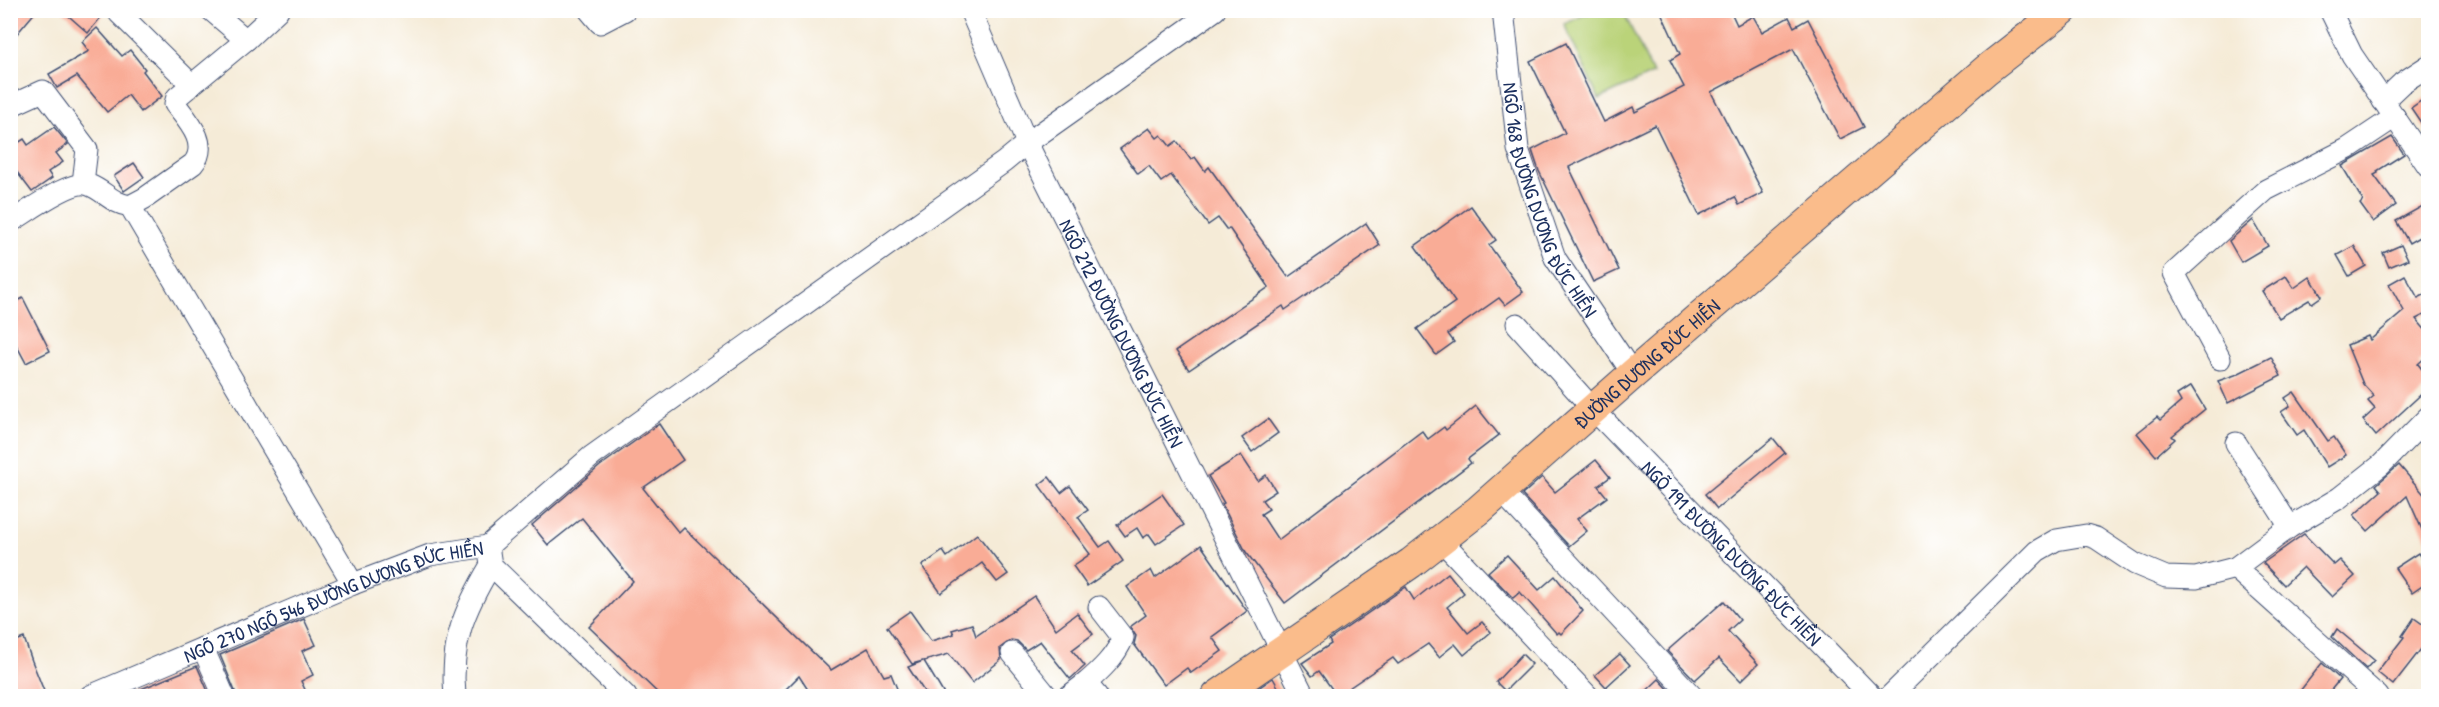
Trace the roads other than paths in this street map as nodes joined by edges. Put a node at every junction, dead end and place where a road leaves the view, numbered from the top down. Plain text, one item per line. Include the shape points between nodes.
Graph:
1 (120, 10) edge
2 (212, 10) edge
3 (278, 10) edge
4 (590, 10) edge
5 (625, 10) edge
6 (970, 10) edge
7 (1215, 10) edge
8 (1503, 10) edge
9 (2062, 10) edge
10 (2330, 10) edge
11 (246, 40) junction
12 (2428, 66) edge
13 (191, 84) junction
14 (10, 106) edge
15 (2389, 109) junction
16 (1027, 143) junction
17 (2428, 166) edge
18 (82, 183) junction
19 (130, 206) junction
20 (10, 222) edge
21 (1517, 324) dead end
22 (2220, 359) dead end
23 (1633, 374) junction
24 (1593, 409) junction
25 (2428, 417) edge
26 (2236, 443) dead end
27 (1500, 491) junction
28 (2290, 527) junction
29 (1441, 540) junction
30 (490, 556) junction
31 (2235, 568) junction
32 (353, 584) junction
33 (1099, 607) dead end
34 (203, 648) junction
35 (1282, 652) junction
36 (1012, 653) dead end
37 (1091, 690) edge
38 (90, 696) edge
39 (224, 696) edge
40 (455, 696) edge
41 (626, 696) edge
42 (1047, 696) edge
43 (1069, 696) edge
44 (1217, 696) edge
45 (1304, 696) edge
46 (1588, 696) edge
47 (1692, 696) edge
48 (1871, 696) edge
49 (1890, 696) edge
50 (2378, 696) edge

1 - 13 street via 130,26
2 - 11 street
3 - 11 street
4 - 5 street via 600,23
6 - 16 street, NGÕ 212 ĐƯỜNG DƯƠNG ĐỨC HIỀN
7 - 16 street
8 - 23 street, NGÕ 168 ĐƯỜNG DƯƠNG ĐỨC HIỀN via 1518,149 1555,258
9 - 23 highway, ĐƯỜNG DƯƠNG ĐỨC HIỀN via 1986,70
10 - 15 street via 2352,55
11 - 13 street
12 - 15 street via 2402,83
13 - 19 street via 175,104 198,140 199,157 155,192
14 - 18 street via 43,91 87,149
15 - 17 street
15 - 22 street via 2347,149 2266,190 2174,273
16 - 30 street via 592,456
16 - 35 street, NGÕ 212 ĐƯỜNG DƯƠNG ĐỨC HIỀN
18 - 19 street via 112,201
18 - 20 street
19 - 32 street
21 - 24 street, NGÕ 191 ĐƯỜNG DƯƠNG ĐỨC HIỀN
23 - 24 highway, ĐƯỜNG DƯƠNG ĐỨC HIỀN
24 - 27 highway, ĐƯỜNG DƯƠNG ĐỨC HIỀN
24 - 48 street, NGÕ 191 ĐƯỜNG DƯƠNG ĐỨC HIỀN
25 - 28 street via 2381,465 2339,498
26 - 28 street
27 - 29 highway, ĐƯỜNG DƯƠNG ĐỨC HIỀN
27 - 47 street
28 - 31 street
29 - 35 highway, ĐƯỜNG DƯƠNG ĐỨC HIỀN
29 - 46 street
30 - 32 street, NGÕ 270 NGÕ 546 ĐƯỜNG DƯƠNG ĐỨC HIỀN via 430,555
30 - 40 street via 458,635 454,653
30 - 41 street, NGÕ 270 NGÕ 546 ĐƯỜNG DƯƠNG ĐỨC HIỀN
31 - 49 street via 2196,578 2166,577 2135,564 2096,538 2086,535 2056,540 2037,551
31 - 50 street
32 - 34 street, NGÕ 270 NGÕ 546 ĐƯỜNG DƯƠNG ĐỨC HIỀN
33 - 37 street via 1123,638
34 - 38 street, NGÕ 270 NGÕ 546 ĐƯỜNG DƯƠNG ĐỨC HIỀN
34 - 39 street
35 - 44 highway, ĐƯỜNG DƯƠNG ĐỨC HIỀN
35 - 45 street, NGÕ 212 ĐƯỜNG DƯƠNG ĐỨC HIỀN
36 - 42 street
37 - 43 street

